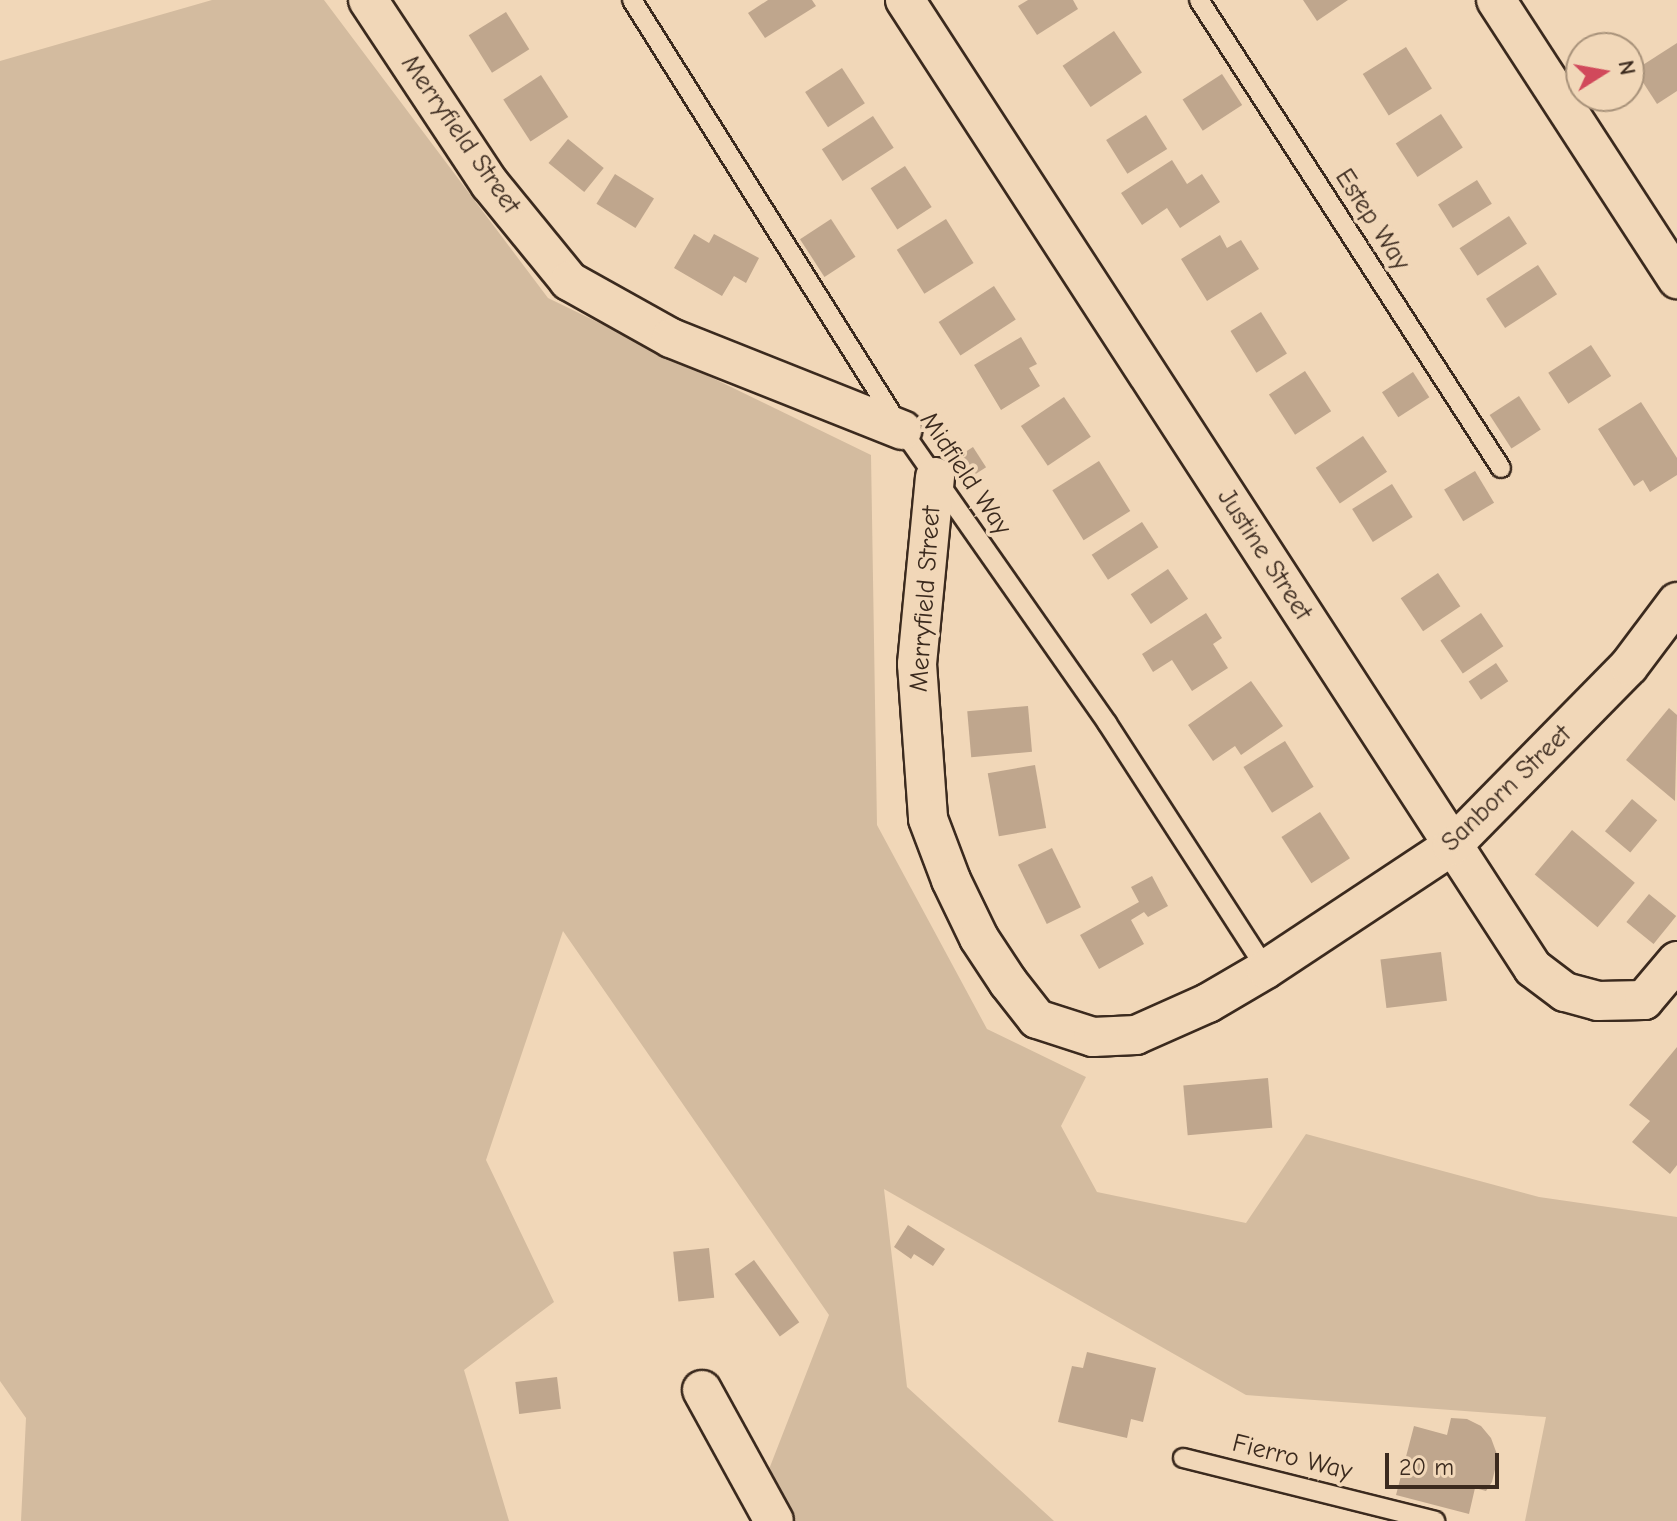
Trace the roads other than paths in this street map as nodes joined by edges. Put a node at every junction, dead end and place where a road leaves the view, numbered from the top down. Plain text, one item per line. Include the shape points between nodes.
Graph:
1 (368, 0) edge
2 (632, 0) edge
3 (905, 0) edge
4 (1199, 0) edge
5 (1496, 0) edge
6 (1677, 279) edge
7 (902, 430) junction
8 (1501, 468) dead end
9 (935, 477) junction
10 (1677, 602) edge
11 (1452, 846) junction
12 (1676, 963) edge
13 (1266, 969) junction
14 (702, 1390) dead end
15 (1183, 1458) dead end
16 (774, 1521) edge
17 (1435, 1521) edge

1 - 7 street, Merryfield Street via 490,184 569,281 671,338
2 - 7 lane, Midfield Way
3 - 11 street, Justine Street
4 - 8 lane, Estep Way
5 - 6 street
7 - 9 lane, Midfield Way
9 - 13 lane, Midfield Way via 1107,723
9 - 13 street, Merryfield Street via 917,664 928,819 979,938 1008,982 1037,1019 1093,1037 1136,1035 1208,1003
10 - 11 street, Sanborn Street via 1629,666
11 - 12 street, Justine Street via 1533,968 1565,992 1598,1001 1644,1000
11 - 13 street, Sanborn Street
14 - 16 street
15 - 17 lane, Fierro Way

